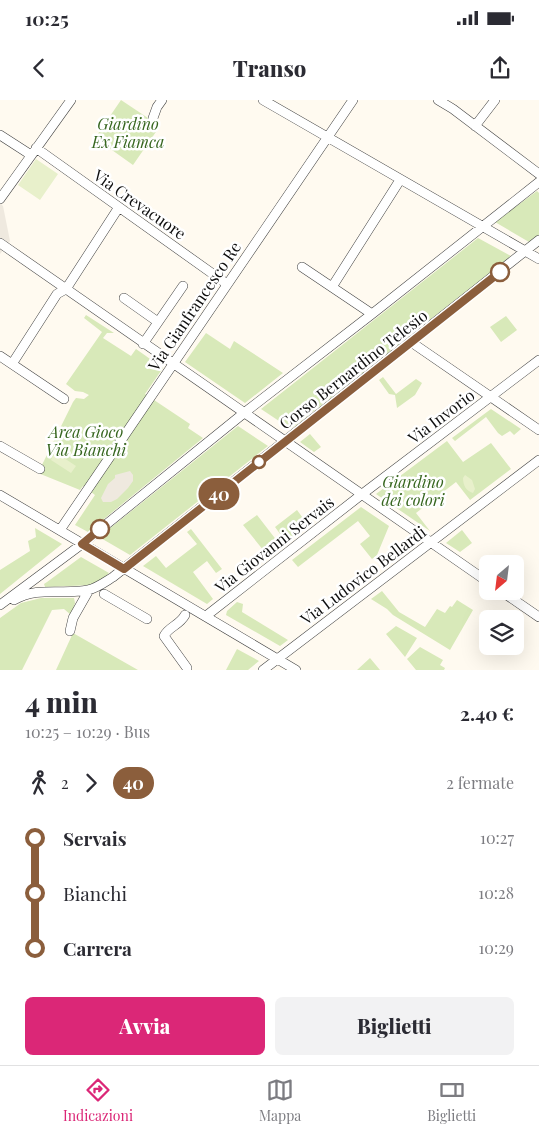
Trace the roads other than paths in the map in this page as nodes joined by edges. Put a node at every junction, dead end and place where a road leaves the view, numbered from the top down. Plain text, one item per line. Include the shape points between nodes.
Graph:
1 (71, 100) edge
2 (162, 100) edge
3 (263, 100) edge
4 (353, 100) edge
5 (438, 100) edge
6 (495, 100) edge
7 (154, 118) dead end
8 (475, 126) junction
9 (0, 135) edge
10 (328, 137) junction
11 (34, 152) junction
12 (539, 174) edge
13 (400, 180) junction
14 (539, 182) edge
15 (0, 200) edge
16 (119, 207) junction
17 (482, 226) junction
18 (539, 240) edge
19 (0, 243) edge
20 (525, 252) junction
21 (539, 259) edge
22 (302, 266) dead end
23 (227, 284) junction
24 (183, 286) dead end
25 (332, 287) junction
26 (66, 290) junction
27 (124, 298) dead end
28 (372, 314) junction
29 (158, 322) junction
30 (411, 342) junction
31 (143, 344) junction
32 (0, 356) edge
33 (539, 360) edge
34 (12, 364) junction
35 (173, 364) junction
36 (491, 398) junction
37 (64, 399) dead end
38 (244, 413) junction
39 (539, 430) edge
40 (285, 442) junction
41 (0, 446) edge
42 (539, 460) edge
43 (40, 469) dead end
44 (0, 495) edge
45 (361, 495) junction
46 (60, 530) junction
47 (431, 542) junction
48 (82, 544) junction
49 (124, 569) junction
50 (479, 576) edge
51 (89, 590) junction
52 (104, 594) dead end
53 (514, 600) edge
54 (0, 605) edge
55 (0, 610) edge
56 (185, 615) dead end
57 (206, 616) junction
58 (539, 617) edge
59 (147, 619) dead end
60 (70, 631) dead end
61 (278, 659) junction
62 (187, 668) dead end
63 (263, 670) edge
64 (296, 670) edge

1 - 11 street
2 - 7 street
3 - 10 street
4 - 10 street, Via Gianfrancesco Re
5 - 8 street
6 - 8 street
8 - 12 street
9 - 11 street, Via Crevacuore
10 - 13 street
10 - 23 street, Via Gianfrancesco Re
11 - 15 street
11 - 16 street, Via Crevacuore
13 - 17 street
13 - 25 street
14 - 17 street, Corso Bernardino Telesio
16 - 23 street, Via Crevacuore
16 - 26 street
17 - 20 street
17 - 28 street, Corso Bernardino Telesio
18 - 20 street, Corso Bernardino Telesio
19 - 26 street
20 - 21 street
20 - 30 street, Corso Bernardino Telesio
22 - 25 street, Corso Bernardino Telesio
23 - 35 street, Via Gianfrancesco Re
24 - 29 street
25 - 28 street, Corso Bernardino Telesio
26 - 31 street
26 - 34 street via 57,294
27 - 29 street
28 - 38 street, Corso Bernardino Telesio
29 - 31 street
30 - 36 street
30 - 40 street, Corso Bernardino Telesio
31 - 35 street
32 - 34 street
33 - 36 street, Via Invorio
34 - 37 street
35 - 38 street
35 - 46 street, Via Gianfrancesco Re
36 - 39 street
36 - 45 street, Via Invorio
38 - 40 street
38 - 48 street, Corso Bernardino Telesio
40 - 45 street
40 - 49 street, Corso Bernardino Telesio
41 - 43 street
42 - 47 street, Via Ludovico Bellardi
44 - 46 street
45 - 47 street
45 - 57 street, Via Giovanni Servais
46 - 48 street
47 - 50 street
47 - 61 street, Via Ludovico Bellardi
48 - 49 street
48 - 54 street, Corso Bernardino Telesio
49 - 51 street, Corso Bernardino Telesio
49 - 57 street
51 - 55 street, Corso Bernardino Telesio via 32,592
51 - 60 street via 73,618
52 - 59 street
53 - 58 street
56 - 62 street via 164,636
57 - 61 street
61 - 63 street
61 - 64 street

